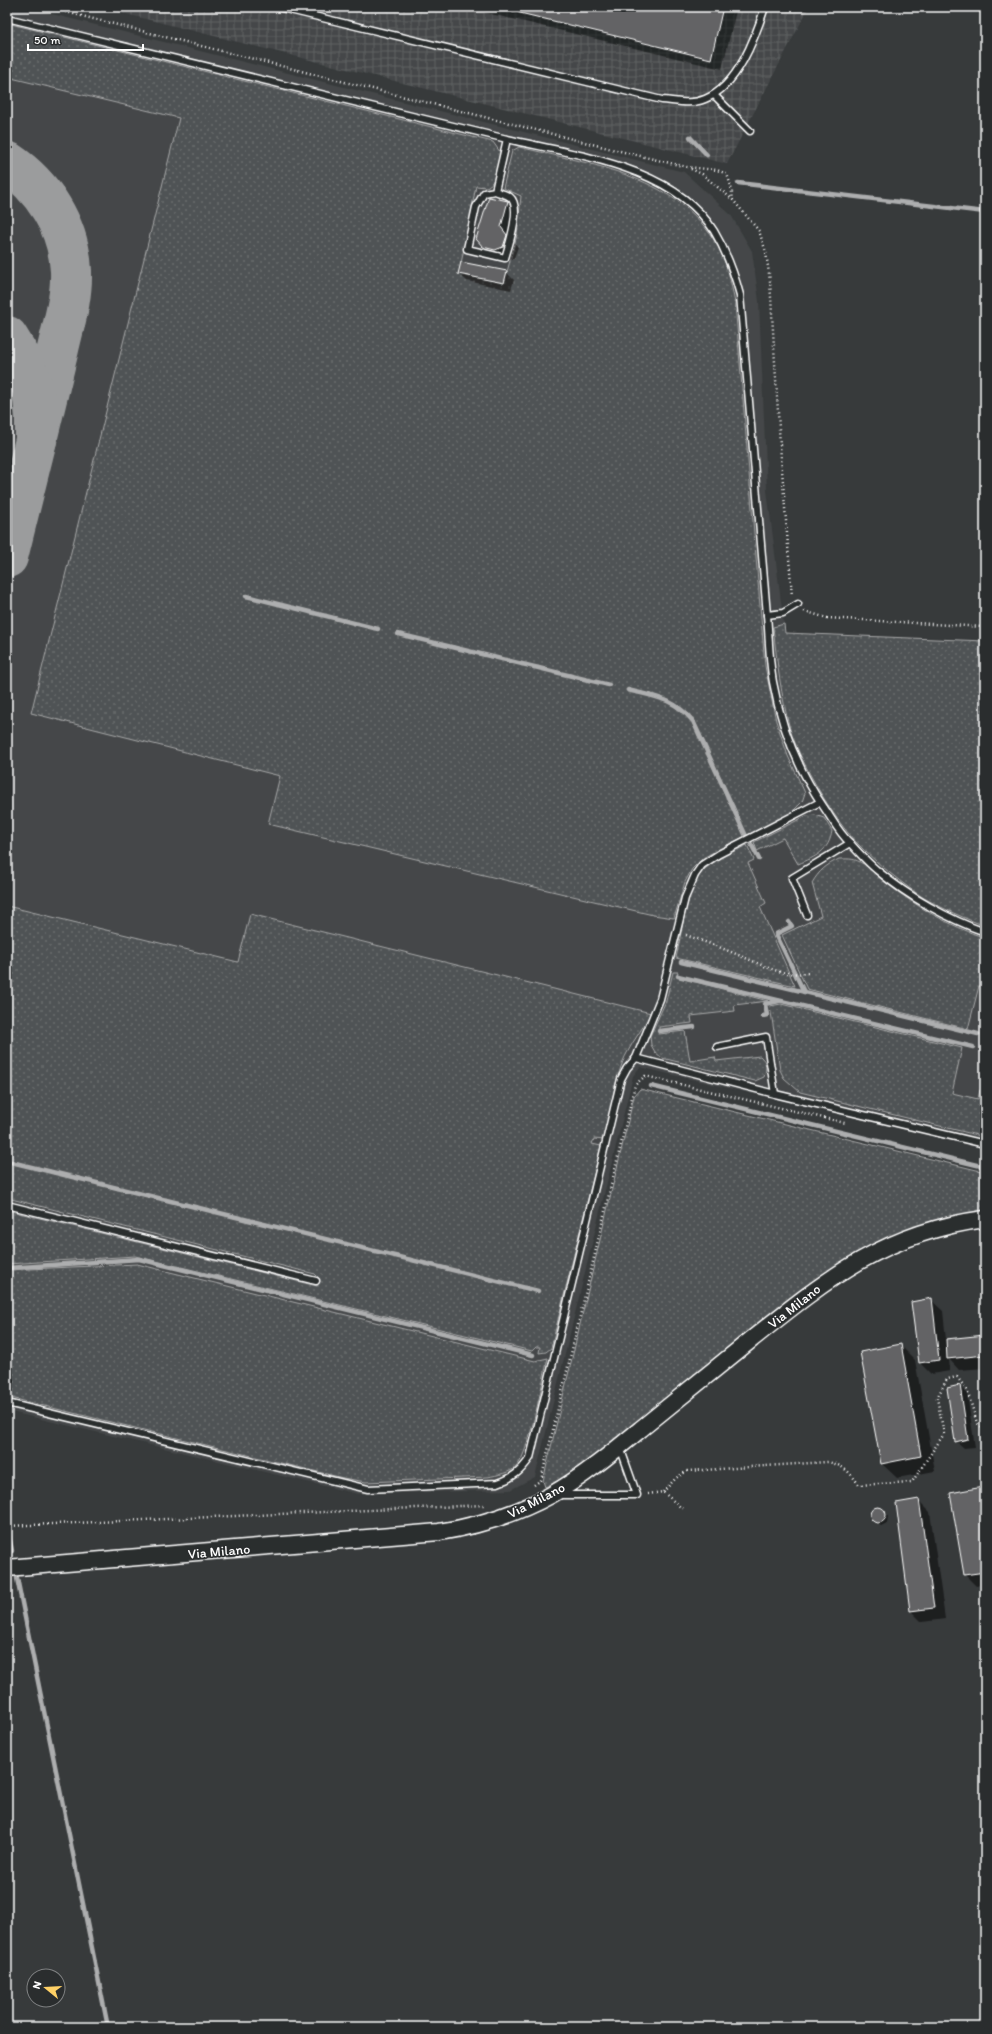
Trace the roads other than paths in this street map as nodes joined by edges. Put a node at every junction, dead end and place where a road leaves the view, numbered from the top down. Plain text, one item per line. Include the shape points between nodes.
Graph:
1 (277, 7) edge
2 (765, 7) edge
3 (7, 18) edge
4 (714, 94) junction
5 (750, 130) dead end
6 (507, 139) junction
7 (495, 191) junction
8 (798, 604) road end
9 (767, 615) junction
10 (820, 802) junction
11 (850, 843) junction
12 (807, 915) dead end
13 (985, 932) edge
14 (717, 1047) dead end
15 (636, 1058) junction
16 (775, 1094) junction
17 (985, 1144) edge
18 (7, 1205) edge
19 (985, 1219) edge
20 (316, 1281) dead end
21 (7, 1404) edge
22 (620, 1446) junction
23 (551, 1495) junction
24 (7, 1568) edge

1 - 4 lane via 662,100 687,103 704,100
2 - 4 lane via 756,34 736,73
3 - 6 lane
4 - 5 lane
6 - 7 lane
6 - 9 lane via 635,170 684,198 713,229 723,247 732,266 740,295
7 - 7 lane via 484,193 476,206 467,249 505,258 512,236 515,204 510,197
8 - 9 lane via 783,613
9 - 10 lane via 773,681 780,714 799,764
10 - 11 lane
10 - 15 lane via 702,865 686,898 660,999
11 - 12 lane via 792,878
11 - 13 lane via 878,872 922,902 948,917
14 - 16 lane via 766,1037
15 - 16 lane
15 - 21 lane via 622,1079 530,1458 512,1478 498,1483 368,1489
16 - 17 lane
18 - 20 lane
19 - 22 street, Via Milano via 908,1238 842,1270 806,1295
22 - 23 street, Via Milano
22 - 23 lane via 637,1494
23 - 24 street, Via Milano via 503,1516 465,1528 439,1532

